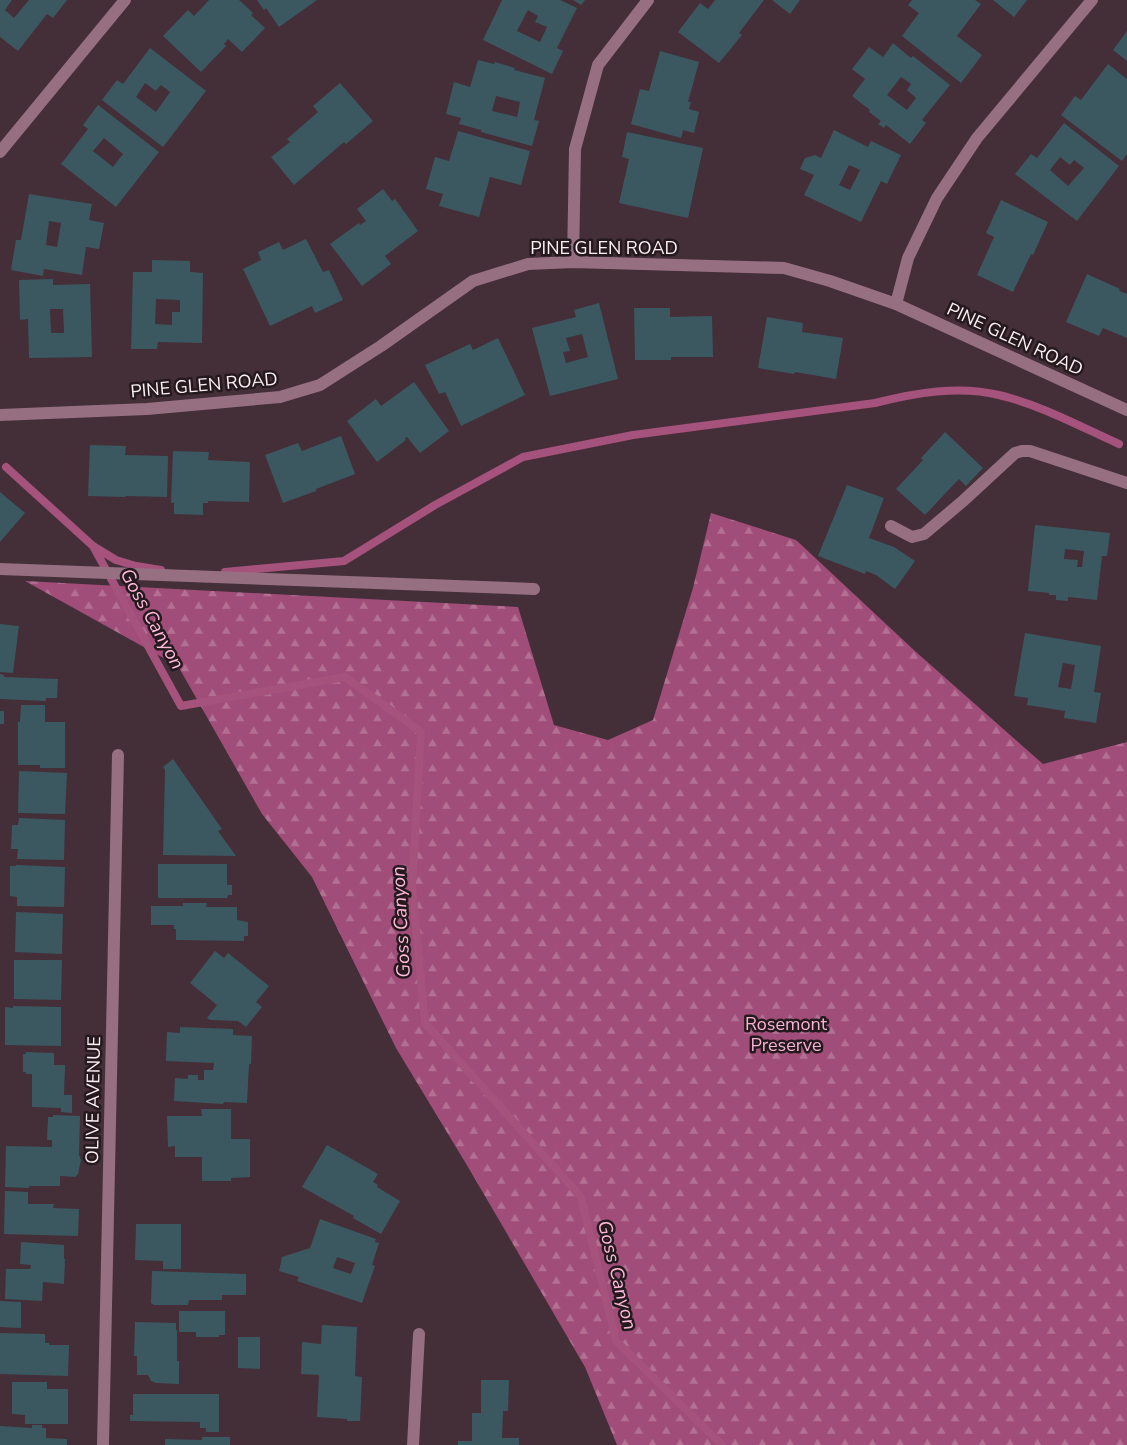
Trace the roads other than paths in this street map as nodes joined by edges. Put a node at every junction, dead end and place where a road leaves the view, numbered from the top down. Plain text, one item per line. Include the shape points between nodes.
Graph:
1 (125, 0) edge
2 (648, 0) edge
3 (1092, 0) edge
4 (0, 152) edge
5 (573, 262) junction
6 (896, 304) junction
7 (1127, 410) edge
8 (0, 414) edge
9 (1127, 483) edge
10 (891, 526) dead end
11 (0, 569) edge
12 (534, 589) dead end
13 (118, 755) dead end
14 (419, 1334) dead end
15 (103, 1445) edge
16 (413, 1445) edge

1 - 4 street
2 - 5 street via 598,65 575,149
3 - 6 street via 977,138 937,198 908,258
5 - 6 street, PINE GLEN ROAD via 784,268
5 - 8 street, PINE GLEN ROAD via 528,264 473,281 381,346 320,384 280,397 148,409
6 - 7 street, PINE GLEN ROAD
9 - 10 street via 1022,451 1015,453 924,534 912,537
11 - 12 street
13 - 15 street, OLIVE AVENUE
14 - 16 street

